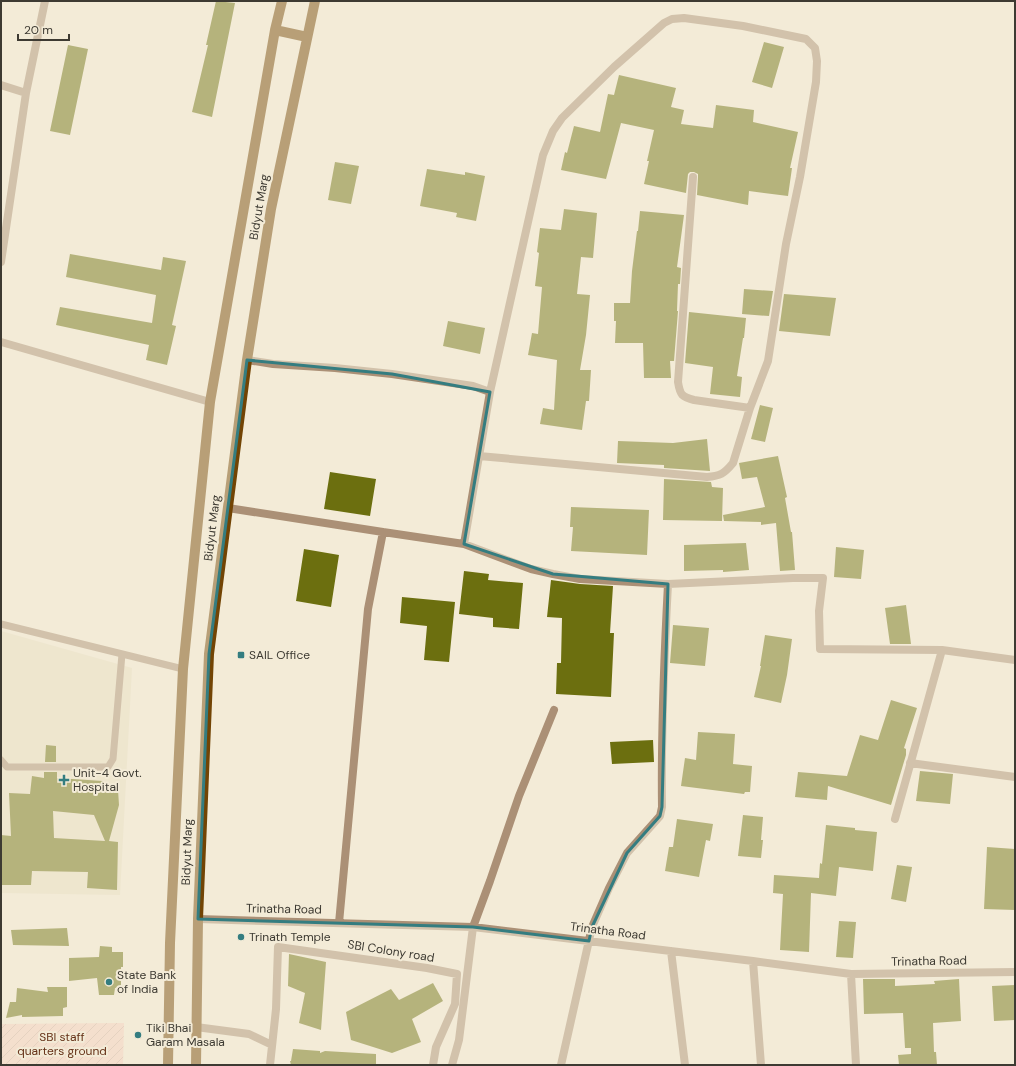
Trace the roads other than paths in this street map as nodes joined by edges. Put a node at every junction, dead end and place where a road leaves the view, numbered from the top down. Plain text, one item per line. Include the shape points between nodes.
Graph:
1 (45, 1) edge
2 (282, 1) edge
3 (315, 1) edge
4 (275, 30) junction
5 (307, 37) junction
6 (1, 85) edge
7 (26, 93) junction
8 (693, 177) dead end
9 (1, 262) edge
10 (1, 342) edge
11 (247, 360) junction
12 (490, 392) junction
13 (210, 402) junction
14 (750, 408) junction
15 (479, 456) junction
16 (228, 508) junction
17 (382, 532) junction
18 (464, 544) junction
19 (668, 584) junction
20 (1, 624) edge
21 (942, 650) junction
22 (122, 654) junction
23 (1015, 660) edge
24 (183, 669) junction
25 (554, 710) dead end
26 (1, 760) edge
27 (910, 762) junction
28 (1015, 777) edge
29 (895, 819) dead end
30 (198, 919) junction
31 (339, 923) junction
32 (473, 927) junction
33 (589, 941) junction
34 (671, 951) junction
35 (753, 961) junction
36 (1015, 972) edge
37 (851, 974) junction
38 (196, 1027) junction
39 (272, 1045) junction
40 (168, 1065) edge
41 (196, 1065) edge
42 (270, 1065) edge
43 (433, 1065) edge
44 (452, 1065) edge
45 (561, 1065) edge
46 (684, 1065) edge
47 (761, 1065) edge
48 (856, 1065) edge

1 - 7 street
2 - 4 main road, Bidyut Marg
3 - 5 main road, Bidyut Marg
4 - 5 main road
4 - 13 main road, Bidyut Marg
5 - 11 main road, Bidyut Marg via 271,209
6 - 7 street
7 - 9 street
8 - 14 street via 678,382 680,393 685,398 694,400
10 - 13 street
11 - 12 street via 392,374 472,386
11 - 16 main road, Bidyut Marg
12 - 14 street via 543,155 553,131 562,118 614,67 664,23 684,18 800,37 815,48 816,82 786,244 768,361
12 - 15 street
13 - 24 main road, Bidyut Marg
14 - 15 street via 733,463 719,476
15 - 18 street
16 - 17 street
16 - 30 main road, Bidyut Marg via 208,654
17 - 18 street
17 - 31 street via 368,609
18 - 19 street via 531,569 553,574 580,579
19 - 21 street via 823,578 819,611 820,649
19 - 33 street via 664,656 662,807 660,816 627,853 592,926
20 - 22 lane
21 - 23 street
21 - 27 street
22 - 24 lane
22 - 26 lane via 113,759 108,768 7,767
24 - 40 main road, Bidyut Marg via 170,935
25 - 32 street
27 - 28 street
27 - 29 street
30 - 31 street, Trinatha Road
30 - 38 main road, Bidyut Marg
31 - 32 street, Trinatha Road
32 - 33 street, Trinatha Road
32 - 44 street via 459,1040
33 - 34 street, Trinatha Road
33 - 45 street
34 - 35 street, Trinatha Road
34 - 46 street
35 - 37 street, Trinatha Road
35 - 47 street
36 - 37 street, Trinatha Road
37 - 48 street
38 - 39 street via 249,1034
38 - 41 main road, Bidyut Marg
39 - 42 street, SBI Colony road
39 - 43 street, SBI Colony road via 278,947 457,974 455,1004 436,1047

